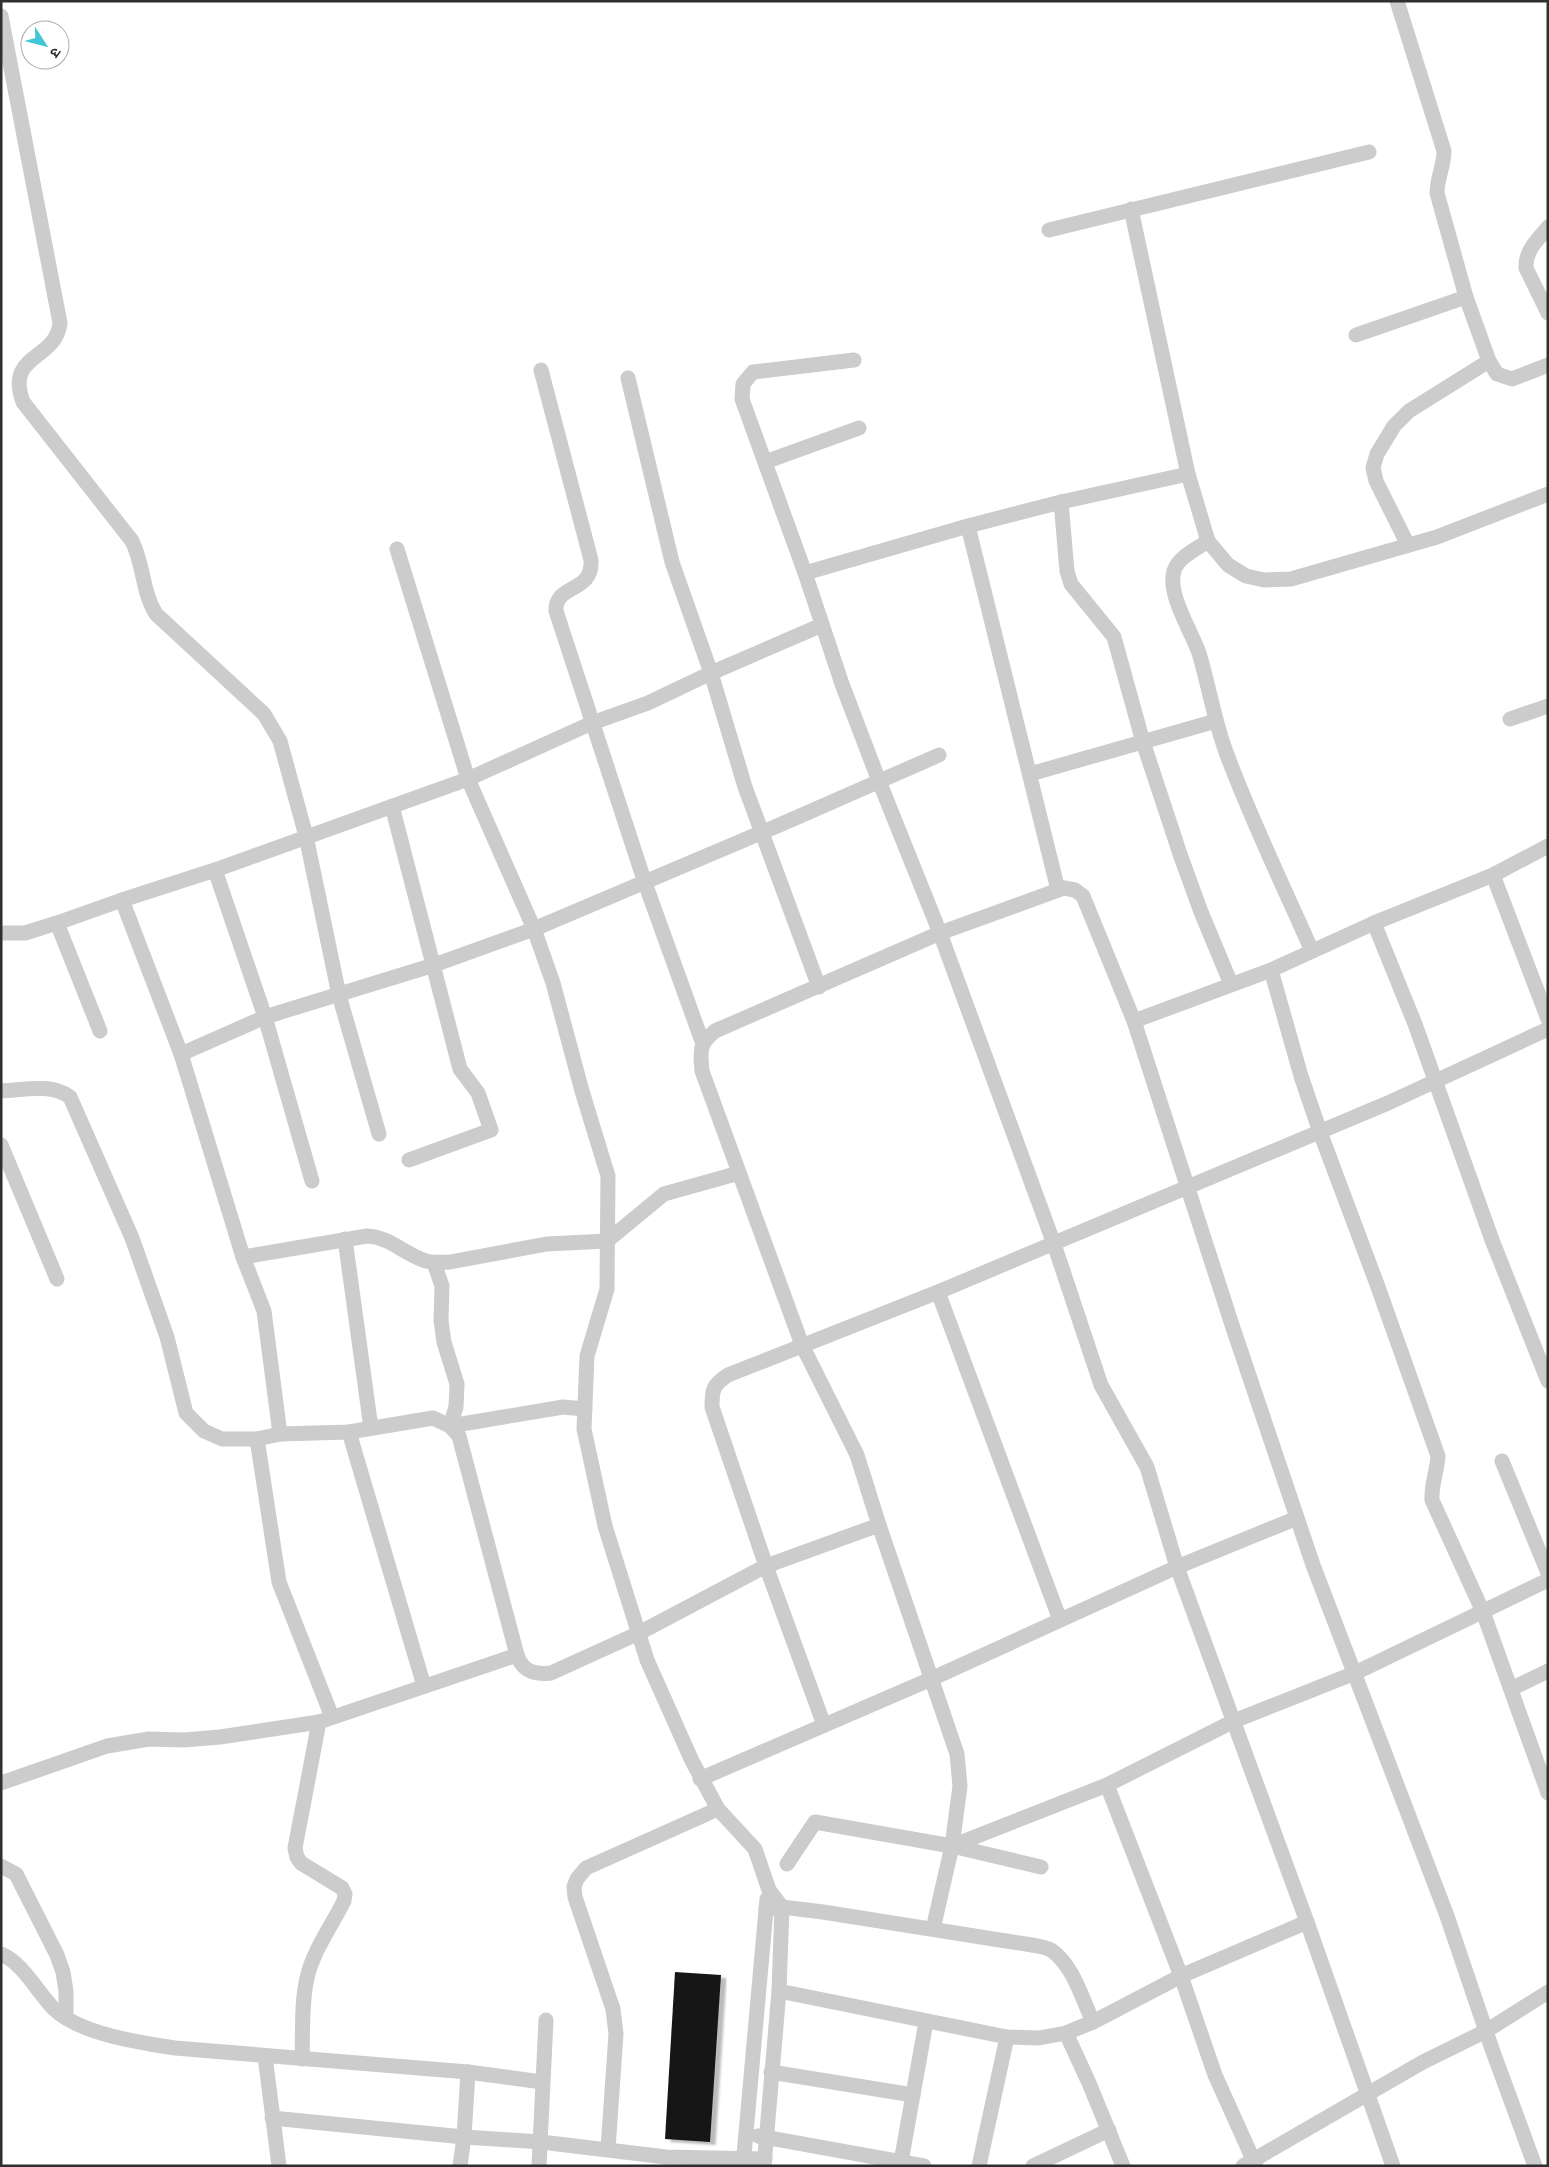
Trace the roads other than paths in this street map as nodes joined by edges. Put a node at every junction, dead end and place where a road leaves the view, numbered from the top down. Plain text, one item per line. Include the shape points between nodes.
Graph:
1 (1397, 1) edge
2 (1, 16) edge
3 (1369, 152) dead end
4 (1131, 209) junction
5 (1548, 227) edge
6 (1049, 230) dead end
7 (1466, 297) junction
8 (1548, 313) edge
9 (1356, 336) dead end
10 (854, 360) dead end
11 (1489, 361) junction
12 (1548, 365) edge
13 (541, 370) dead end
14 (628, 378) dead end
15 (859, 428) dead end
16 (765, 462) junction
17 (1188, 474) junction
18 (1548, 494) edge
19 (1061, 502) junction
20 (968, 526) junction
21 (1208, 542) junction
22 (1408, 545) junction
23 (397, 549) dead end
24 (805, 573) junction
25 (822, 625) junction
26 (711, 673) junction
27 (1548, 706) edge
28 (1510, 719) dead end
29 (1216, 720) junction
30 (592, 723) junction
31 (1143, 742) junction
32 (939, 754) dead end
33 (1030, 774) junction
34 (468, 779) junction
35 (879, 781) junction
36 (392, 806) junction
37 (762, 832) junction
38 (306, 836) junction
39 (1548, 846) edge
40 (215, 870) junction
41 (1493, 875) junction
42 (644, 883) junction
43 (1058, 890) junction
44 (122, 900) junction
45 (56, 923) junction
46 (1374, 923) junction
47 (534, 929) junction
48 (1, 933) edge
49 (940, 933) junction
50 (1312, 951) junction
51 (434, 965) junction
52 (1271, 970) junction
53 (1231, 984) junction
54 (819, 987) junction
55 (340, 995) junction
56 (265, 1017) junction
57 (1548, 1019) edge
58 (1134, 1021) junction
59 (1548, 1029) edge
60 (100, 1031) dead end
61 (703, 1044) junction
62 (181, 1054) junction
63 (1436, 1081) junction
64 (1, 1091) edge
65 (1320, 1132) junction
66 (379, 1134) dead end
67 (1, 1145) edge
68 (409, 1160) dead end
69 (739, 1173) junction
70 (312, 1181) dead end
71 (1188, 1187) junction
72 (344, 1239) junction
73 (607, 1241) junction
74 (1054, 1244) junction
75 (243, 1257) junction
76 (434, 1263) junction
77 (57, 1279) dead end
78 (938, 1292) junction
79 (802, 1345) junction
80 (1548, 1379) edge
81 (584, 1408) junction
82 (450, 1426) junction
83 (371, 1428) junction
84 (349, 1432) junction
85 (280, 1434) junction
86 (256, 1439) junction
87 (1502, 1461) dead end
88 (1297, 1518) junction
89 (879, 1525) junction
90 (766, 1566) junction
91 (1177, 1567) junction
92 (1548, 1573) edge
93 (1548, 1580) edge
94 (1483, 1612) junction
95 (1060, 1620) junction
96 (639, 1633) junction
97 (518, 1656) junction
98 (1548, 1671) edge
99 (1354, 1673) junction
100 (932, 1679) junction
101 (424, 1686) junction
102 (1510, 1689) junction
103 (326, 1720) junction
104 (1234, 1721) junction
105 (824, 1725) junction
106 (700, 1779) junction
107 (1, 1784) edge
108 (1107, 1785) junction
109 (1548, 1793) edge
110 (718, 1808) junction
111 (952, 1846) junction
112 (787, 1864) dead end
113 (1, 1866) edge
114 (1041, 1867) dead end
115 (769, 1890) junction
116 (782, 1907) junction
117 (766, 1909) junction
118 (1307, 1922) junction
119 (933, 1929) junction
120 (1, 1954) edge
121 (761, 1963) junction
122 (780, 1964) junction
123 (1181, 1976) junction
124 (779, 1991) junction
125 (1548, 1992) edge
126 (66, 2018) junction
127 (546, 2020) dead end
128 (926, 2022) junction
129 (1093, 2022) junction
130 (1486, 2031) junction
131 (1066, 2033) junction
132 (1007, 2037) junction
133 (265, 2056) junction
134 (302, 2059) junction
135 (468, 2072) junction
136 (771, 2072) junction
137 (542, 2082) junction
138 (1366, 2094) junction
139 (912, 2095) junction
140 (272, 2118) junction
141 (1109, 2130) junction
142 (746, 2134) junction
143 (464, 2137) junction
144 (767, 2137) junction
145 (541, 2142) junction
146 (608, 2149) junction
147 (665, 2161) edge
148 (743, 2162) edge
149 (764, 2162) edge
150 (901, 2162) junction
151 (1251, 2164) edge
152 (981, 2165) edge
153 (278, 2166) edge
154 (460, 2166) edge
155 (539, 2166) edge
156 (924, 2166) edge
157 (1033, 2166) edge
158 (1123, 2166) edge
159 (1392, 2166) edge
160 (1535, 2166) edge

1 - 7 street via 1444,151 1437,193
2 - 38 street via 60,323 55,339 21,371 18,388 23,402 132,541 139,554 150,604 156,614 264,714 272,726 286,757
3 - 4 street
4 - 6 street
4 - 17 street
5 - 8 street via 1526,260 1526,268
7 - 9 street
7 - 11 street
10 - 16 street via 753,372 743,384 742,399
11 - 12 street via 1497,374 1512,379
11 - 22 street via 1409,411 1394,426 1377,454 1376,481
13 - 30 street via 591,560 592,570 586,580 559,597 556,610
14 - 26 street via 672,562
15 - 16 street
16 - 24 street
17 - 19 street
17 - 21 street
18 - 22 street
19 - 20 street
19 - 31 street via 1071,584 1114,638
20 - 24 street
20 - 33 street
21 - 22 street via 1228,565 1246,576 1264,580 1291,580
21 - 29 street via 1183,558 1174,569 1173,581 1176,598 1198,652
23 - 34 street
24 - 25 street
25 - 26 street
25 - 35 street
26 - 30 street via 648,703
26 - 37 street
27 - 28 street
29 - 31 street
29 - 50 street via 1245,799
30 - 34 street
30 - 42 street
31 - 33 street
31 - 53 street via 1180,857
32 - 35 street
33 - 43 street
34 - 36 street
34 - 47 street
35 - 37 street
35 - 49 street
36 - 38 street
36 - 51 street
37 - 42 street
37 - 54 street
38 - 40 street
38 - 55 street
39 - 41 street
40 - 44 street
40 - 56 street
41 - 46 street
41 - 57 street
42 - 47 street
42 - 61 street
43 - 49 street
43 - 58 street via 1075,890 1082,896
44 - 45 street
44 - 62 street
45 - 48 street via 24,933
45 - 60 street
46 - 50 street
46 - 63 street
47 - 51 street
47 - 73 street via 553,983 608,1176
49 - 54 street
49 - 74 street
50 - 52 street
51 - 55 street
51 - 68 street via 460,1069 478,1093 491,1130
52 - 53 street
52 - 65 street
53 - 58 street
54 - 61 street via 715,1031
55 - 56 street
55 - 66 street
56 - 62 street
56 - 70 street
58 - 71 street
59 - 63 street
61 - 69 street via 700,1050 702,1071
62 - 75 street
63 - 65 street
63 - 80 street via 1492,1240
64 - 86 street via 54,1088 70,1097 132,1238 167,1337 186,1412 204,1431 222,1438
65 - 71 street
65 - 94 street via 1438,1456 1432,1500
67 - 77 street
69 - 73 street via 664,1194
69 - 79 street
71 - 74 street
71 - 88 street
72 - 75 street
72 - 76 street via 378,1237 415,1257
72 - 83 street
73 - 76 street via 547,1244
73 - 81 street via 607,1290 587,1356
74 - 78 street
74 - 91 street via 1101,1385 1147,1467
75 - 85 street via 264,1311
76 - 82 street via 442,1286 442,1333 457,1384 456,1407
78 - 79 street
78 - 95 street
79 - 89 street via 857,1455
79 - 90 street via 728,1375 716,1383 712,1393 712,1407
81 - 82 street via 563,1408
81 - 96 street via 584,1429 605,1526
82 - 83 street via 433,1418
82 - 97 street via 459,1436
83 - 84 street
84 - 85 street
84 - 101 street
85 - 86 street
86 - 103 street via 279,1582
87 - 92 street
88 - 91 street
88 - 99 street
89 - 90 street
89 - 100 street
90 - 96 street
90 - 105 street
91 - 95 street
91 - 104 street
93 - 94 street
94 - 99 street
94 - 102 street
95 - 100 street
96 - 97 street via 551,1673 529,1672 520,1664
96 - 106 street via 647,1660
97 - 101 street
98 - 102 street
99 - 104 street
99 - 130 street via 1447,1916
100 - 105 street
100 - 111 street via 957,1754 960,1786
101 - 103 street
102 - 109 street
103 - 107 street via 220,1737 149,1739 116,1745
103 - 134 street via 295,1848 301,1863 342,1888 345,1894 308,1977
104 - 108 street
104 - 118 street
105 - 106 street
106 - 110 street
108 - 111 street
108 - 123 street
110 - 115 street via 755,1849
110 - 146 street via 586,1868 574,1887 613,2009 616,2034
111 - 112 street via 815,1822
111 - 114 street
111 - 119 street
113 - 126 street via 16,1874 57,1955 66,1991
115 - 116 street
115 - 117 street
116 - 117 street
116 - 119 street
116 - 122 street
117 - 121 street
118 - 123 street
118 - 138 street
119 - 129 street via 1049,1949 1069,1971
120 - 126 street via 14,1961 55,2010
121 - 122 street
121 - 142 street
122 - 124 street
123 - 129 street
123 - 151 street via 1215,2075
124 - 128 street
124 - 136 street
125 - 130 street
126 - 133 street via 80,2026 141,2043
127 - 137 street
128 - 132 street
128 - 139 street
129 - 131 street
130 - 138 street
130 - 160 street
131 - 132 street via 1039,2038
131 - 141 street
132 - 152 street
133 - 134 street
133 - 140 street
134 - 135 street
135 - 137 street
135 - 143 street
136 - 139 street
136 - 144 street
137 - 145 street
138 - 151 street
138 - 159 street
139 - 150 street
140 - 143 street
140 - 153 street
141 - 157 street
141 - 158 street
142 - 144 street
142 - 148 street
143 - 145 street
143 - 154 street
144 - 149 street
144 - 150 street
145 - 146 street
145 - 155 street
146 - 147 street
147 - 148 street
148 - 149 street
150 - 156 street

